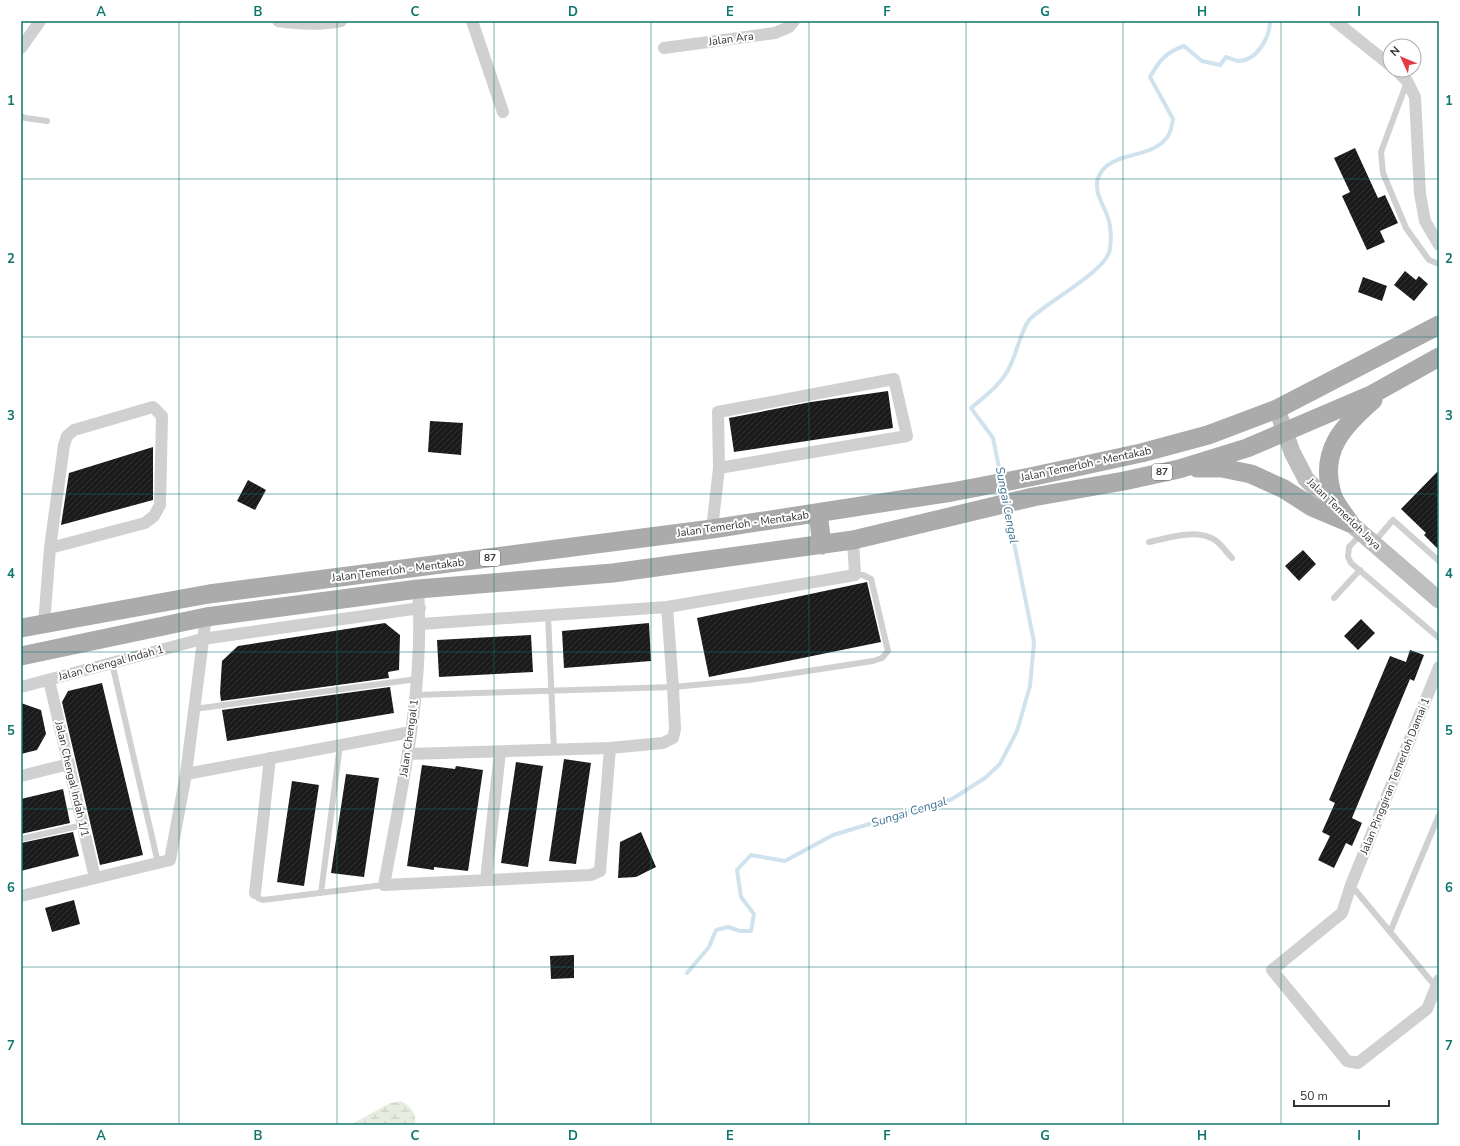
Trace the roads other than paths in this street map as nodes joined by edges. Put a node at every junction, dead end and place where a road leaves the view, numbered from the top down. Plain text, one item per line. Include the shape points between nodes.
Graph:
1 (40, 21) edge
2 (278, 21) edge
3 (341, 21) edge
4 (472, 21) edge
5 (794, 21) edge
6 (1335, 21) edge
7 (21, 48) edge
8 (664, 48) dead end
9 (1382, 59) edge
10 (1404, 78) edge
11 (1407, 81) junction
12 (503, 112) dead end
13 (21, 116) edge
14 (47, 121) dead end
15 (1439, 245) edge
16 (1439, 264) edge
17 (1439, 324) edge
18 (1439, 357) edge
19 (1364, 364) junction
20 (1396, 381) junction
21 (1277, 409) junction
22 (1286, 432) junction
23 (719, 468) junction
24 (1179, 469) junction
25 (818, 513) junction
26 (712, 529) junction
27 (1361, 533) junction
28 (853, 540) junction
29 (1148, 542) dead end
30 (822, 545) junction
31 (50, 548) junction
32 (1232, 558) dead end
33 (1439, 561) edge
34 (1360, 570) junction
35 (855, 575) junction
36 (418, 588) junction
37 (1334, 598) dead end
38 (1439, 600) edge
39 (667, 607) junction
40 (420, 608) junction
41 (548, 615) junction
42 (206, 617) junction
43 (44, 624) junction
44 (421, 624) junction
45 (21, 626) edge
46 (1439, 638) edge
47 (202, 639) junction
48 (21, 656) edge
49 (112, 663) junction
50 (1439, 667) edge
51 (417, 679) junction
52 (49, 680) junction
53 (21, 687) edge
54 (673, 687) junction
55 (551, 691) junction
56 (415, 695) junction
57 (194, 709) junction
58 (411, 732) junction
59 (340, 745) junction
60 (610, 748) junction
61 (554, 751) junction
62 (500, 752) junction
63 (408, 754) junction
64 (270, 758) junction
65 (69, 764) junction
66 (186, 774) junction
67 (21, 776) edge
68 (1439, 815) edge
69 (83, 825) junction
70 (21, 840) edge
71 (158, 863) junction
72 (95, 878) junction
73 (486, 880) junction
74 (384, 885) junction
75 (1351, 885) junction
76 (255, 893) joint
77 (321, 893) junction
78 (21, 896) edge
79 (1390, 932) junction
80 (1438, 984) edge

1 - 7 street
2 - 3 street
4 - 12 street
5 - 8 street, Jalan Ara via 789,27 775,32
6 - 9 street
10 - 11 street
11 - 15 street via 1416,97 1420,194 1426,221
11 - 16 lane via 1381,152 1383,173 1406,228 1429,260
13 - 14 lane
17 - 19 main road, Jalan Temerloh - Mentakab / 87
18 - 20 main road, Jalan Temerloh - Mentakab / 87
19 - 20 main road via 1358,375 1361,384 1367,386
19 - 21 main road, Jalan Temerloh - Mentakab / 87
20 - 22 main road, Jalan Temerloh - Mentakab / 87 via 1371,395
20 - 27 main road via 1351,419 1331,449 1329,474 1332,495
21 - 22 street, Jalan Temerloh Jaya
21 - 25 main road, Jalan Temerloh - Mentakab / 87 via 1208,435 1141,453 959,491
22 - 24 main road, Jalan Temerloh - Mentakab / 87 via 1247,448
22 - 27 street, Jalan Temerloh Jaya via 1292,452 1306,479
23 - 23 street via 907,436 894,379 718,412
23 - 26 street
24 - 27 main road via 1222,468 1251,474 1284,489
24 - 28 main road, Jalan Temerloh - Mentakab / 87 via 1033,497
25 - 26 main road, Jalan Temerloh - Mentakab / 87
25 - 30 main road
26 - 43 main road, Jalan Temerloh - Mentakab / 87 via 209,594
27 - 33 lane via 1393,520
27 - 34 lane via 1350,547 1348,557
27 - 38 street, Jalan Temerloh Jaya
28 - 30 main road, Jalan Temerloh - Mentakab / 87
28 - 35 street
29 - 32 lane via 1184,535 1202,535 1216,540
30 - 36 main road, Jalan Temerloh - Mentakab / 87 via 613,573
31 - 31 street via 145,523 154,516 160,505 162,416 152,408 74,430 67,436
31 - 43 street
34 - 37 lane
34 - 46 lane
35 - 39 street
35 - 54 lane via 871,579 888,651 882,658 749,680
36 - 40 street, Jalan Chengal 1
36 - 42 main road, Jalan Temerloh - Mentakab / 87
39 - 41 street
39 - 54 street
40 - 44 street, Jalan Chengal 1
40 - 47 street, Jalan Chengal Indah 1
41 - 44 street
41 - 55 lane
42 - 47 street
42 - 48 main road, Jalan Temerloh - Mentakab / 87
43 - 45 main road, Jalan Temerloh - Mentakab / 87
44 - 51 street, Jalan Chengal 1
47 - 49 street, Jalan Chengal Indah 1
47 - 57 street
49 - 52 street, Jalan Chengal Indah 1
49 - 71 lane
50 - 75 street, Jalan Pinggiran Temerloh Damai 1
51 - 56 street, Jalan Chengal 1
51 - 57 lane
52 - 53 street, Jalan Chengal Indah 1
52 - 65 street, Jalan Chengal Indah 1/1
54 - 55 lane
54 - 60 street via 673,738 663,743
55 - 56 lane
55 - 61 lane
56 - 58 street, Jalan Chengal 1
57 - 66 street
58 - 59 street
58 - 63 street, Jalan Chengal 1
59 - 64 street
59 - 77 lane
60 - 61 street
60 - 73 street via 600,871 591,875
61 - 62 street
62 - 63 street
62 - 73 street
63 - 74 street, Jalan Chengal 1
64 - 66 street
64 - 76 street
65 - 67 street
65 - 69 street, Jalan Chengal Indah 1/1
66 - 71 street via 170,860
68 - 79 lane
69 - 70 lane
69 - 72 street, Jalan Chengal Indah 1/1
71 - 72 street
72 - 78 street
73 - 74 street
74 - 77 lane
75 - 79 lane
75 - 80 street, Jalan Pinggiran Temerloh Damai 1 via 1342,913 1272,970 1347,1061 1358,1063 1427,1009
76 - 77 lane via 263,900
79 - 80 lane

